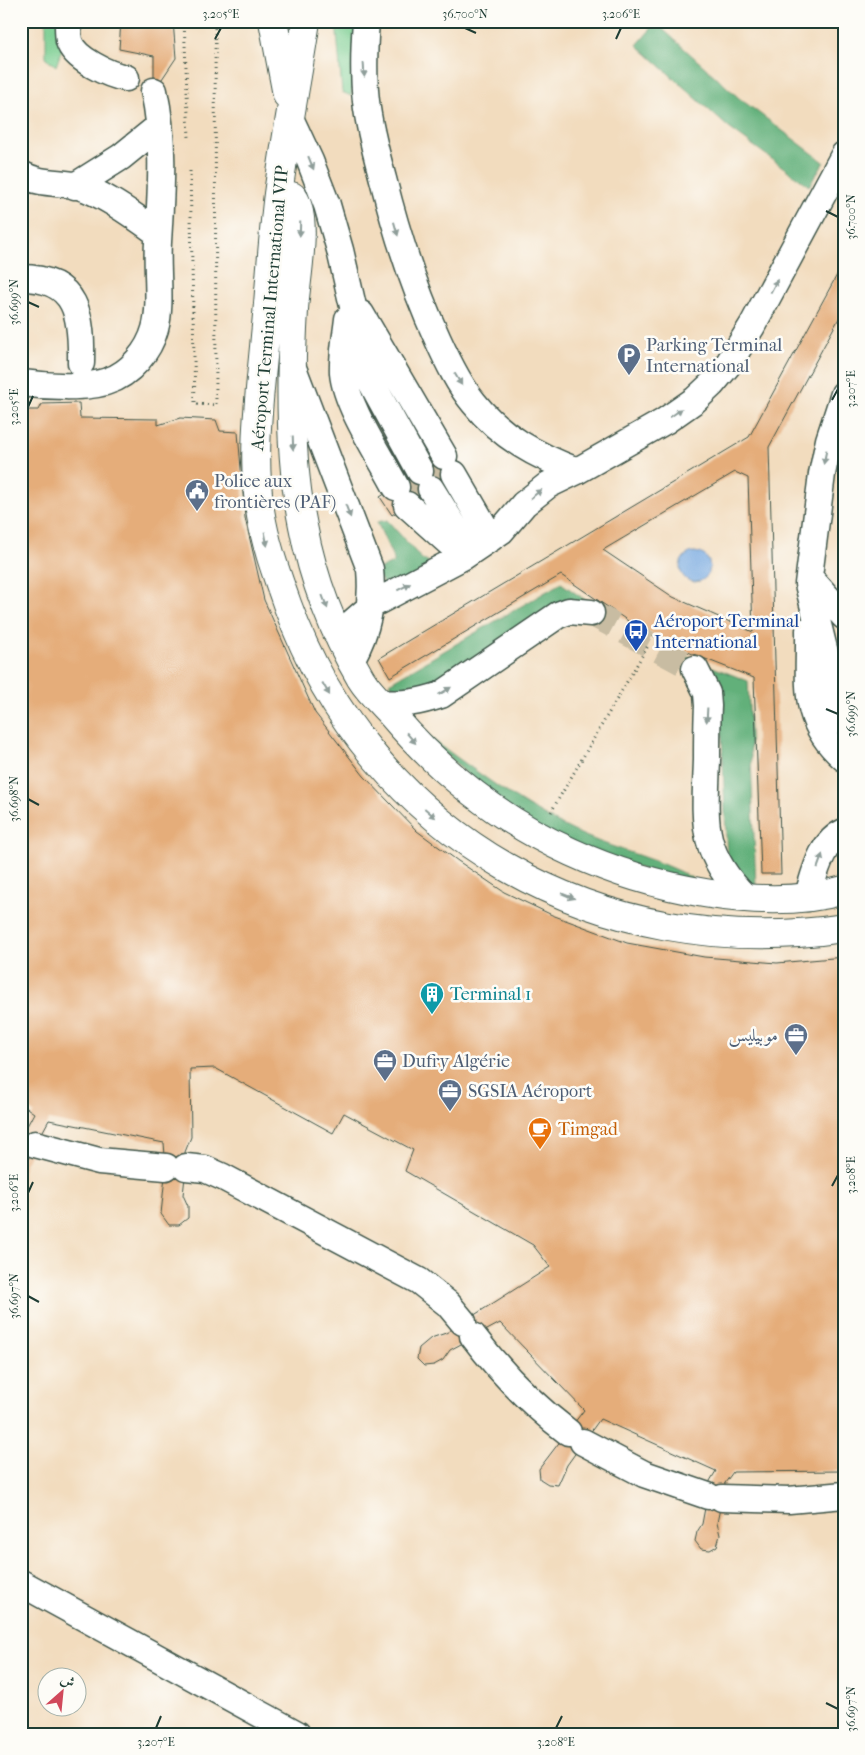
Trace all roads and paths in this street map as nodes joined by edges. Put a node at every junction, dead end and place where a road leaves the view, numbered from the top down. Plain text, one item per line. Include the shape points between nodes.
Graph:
1 (68, 21) edge
2 (184, 21) edge
3 (215, 21) edge
4 (273, 21) edge
5 (306, 21) edge
6 (366, 21) edge
7 (126, 78) dead end
8 (154, 91) dead end
9 (290, 118) junction
10 (158, 127) junction
11 (189, 139) dead end
12 (844, 154) edge
13 (190, 168) dead end
14 (21, 174) edge
15 (75, 186) junction
16 (278, 194) junction
17 (158, 233) junction
18 (21, 278) edge
19 (81, 362) dead end
20 (293, 367) junction
21 (21, 383) edge
22 (844, 394) edge
23 (577, 471) junction
24 (425, 480) junction
25 (477, 548) junction
26 (808, 580) junction
27 (371, 606) junction
28 (592, 612) tunnel mouth
29 (844, 616) edge
30 (648, 644) dead end
31 (346, 649) junction
32 (695, 670) tunnel mouth
33 (844, 697) edge
34 (381, 703) junction
35 (844, 720) edge
36 (844, 737) edge
37 (844, 758) edge
38 (844, 832) edge
39 (536, 837) junction
40 (844, 890) edge
41 (745, 897) junction
42 (807, 898) junction
43 (844, 928) edge
44 (35, 1144) dead end
45 (844, 1495) edge
46 (21, 1583) edge
47 (297, 1734) edge

1 - 7 street via 70,43 84,58 108,75
2 - 11 path
3 - 13 path via 216,405 195,404
4 - 9 main road
5 - 9 main road, Aéroport Terminal International VIP
6 -> 23 street via 366,101 374,147 404,256 442,350 473,403 495,426 547,460
8 - 10 street
9 - 16 main road, Aéroport Terminal International VIP
9 -> 24 street via 326,205 370,380
10 - 15 street via 121,157
10 - 17 street via 162,148
23 -> 12 street via 665,421 712,384 748,333
14 - 15 street via 51,185
15 - 17 street via 118,206
16 -> 20 main road via 292,196 299,208
16 -> 43 main road, Aéroport Terminal International VIP via 256,427 260,510 268,551 296,629 321,680 353,731 399,785 452,833 516,872 584,903 655,924 692,931 778,935
17 - 21 street via 155,329 138,360 109,381 94,384
18 - 19 street via 39,278 56,284 70,296 82,330
20 -> 27 street via 370,570
20 -> 31 main road via 294,469 303,528 319,586
22 -> 26 street via 822,474
25 -> 23 street via 509,523 535,494
24 - 25 street
24 - 25 street
27 -> 25 street
26 - 29 street
26 - 33 street via 832,680
26 - 35 street via 824,690 830,704
26 - 36 street via 816,695 827,719
26 - 37 street via 811,709 828,745
27 - 31 street via 352,622
34 -> 28 street via 421,702 441,695 558,615 569,611
30 - 39 path
31 - 34 main road via 362,681
32 -> 41 street via 707,693 708,706 705,806 708,842 716,863
34 -> 39 main road via 414,742 452,778
42 -> 38 street via 824,850
39 - 41 main road via 602,867 672,888
40 - 42 main road
41 - 42 main road
44 - 45 street via 99,1161 205,1169 419,1282 448,1304 516,1389 541,1412 576,1437 644,1474 715,1497 789,1500
46 - 47 street

